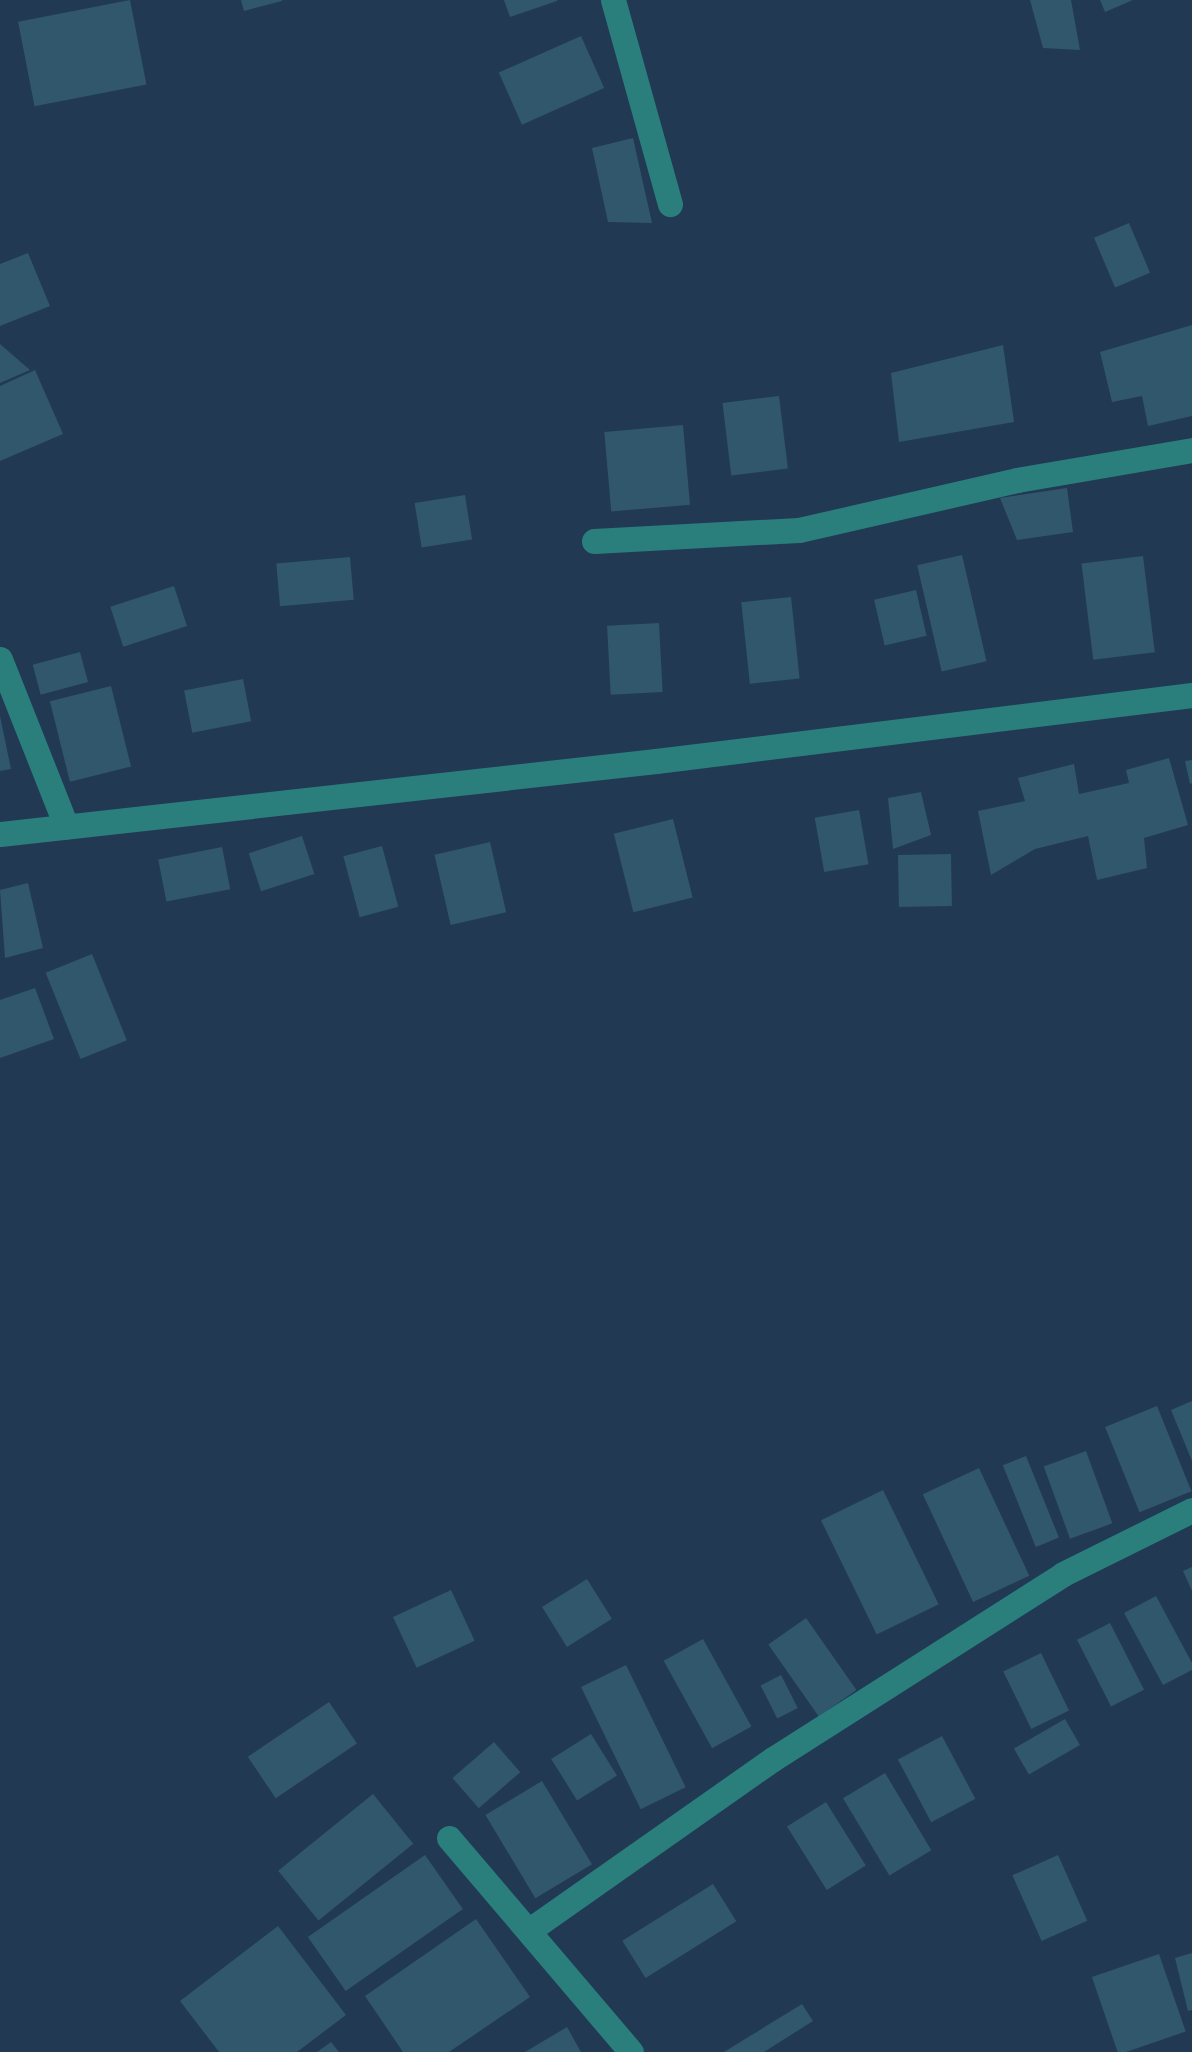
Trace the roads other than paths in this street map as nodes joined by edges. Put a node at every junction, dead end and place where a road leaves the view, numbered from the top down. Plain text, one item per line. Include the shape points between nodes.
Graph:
1 (614, 0) edge
2 (670, 204) dead end
3 (1192, 450) edge
4 (594, 541) dead end
5 (0, 659) edge
6 (1192, 695) edge
7 (66, 826) junction
8 (0, 834) edge
9 (1192, 1510) edge
10 (449, 1838) dead end
11 (530, 1929) junction
12 (631, 2052) edge

1 - 2 street
3 - 4 street via 1017,480 799,530
5 - 7 street
6 - 7 street
7 - 8 street
9 - 11 street via 1047,1584 773,1759
10 - 11 street
11 - 12 street

